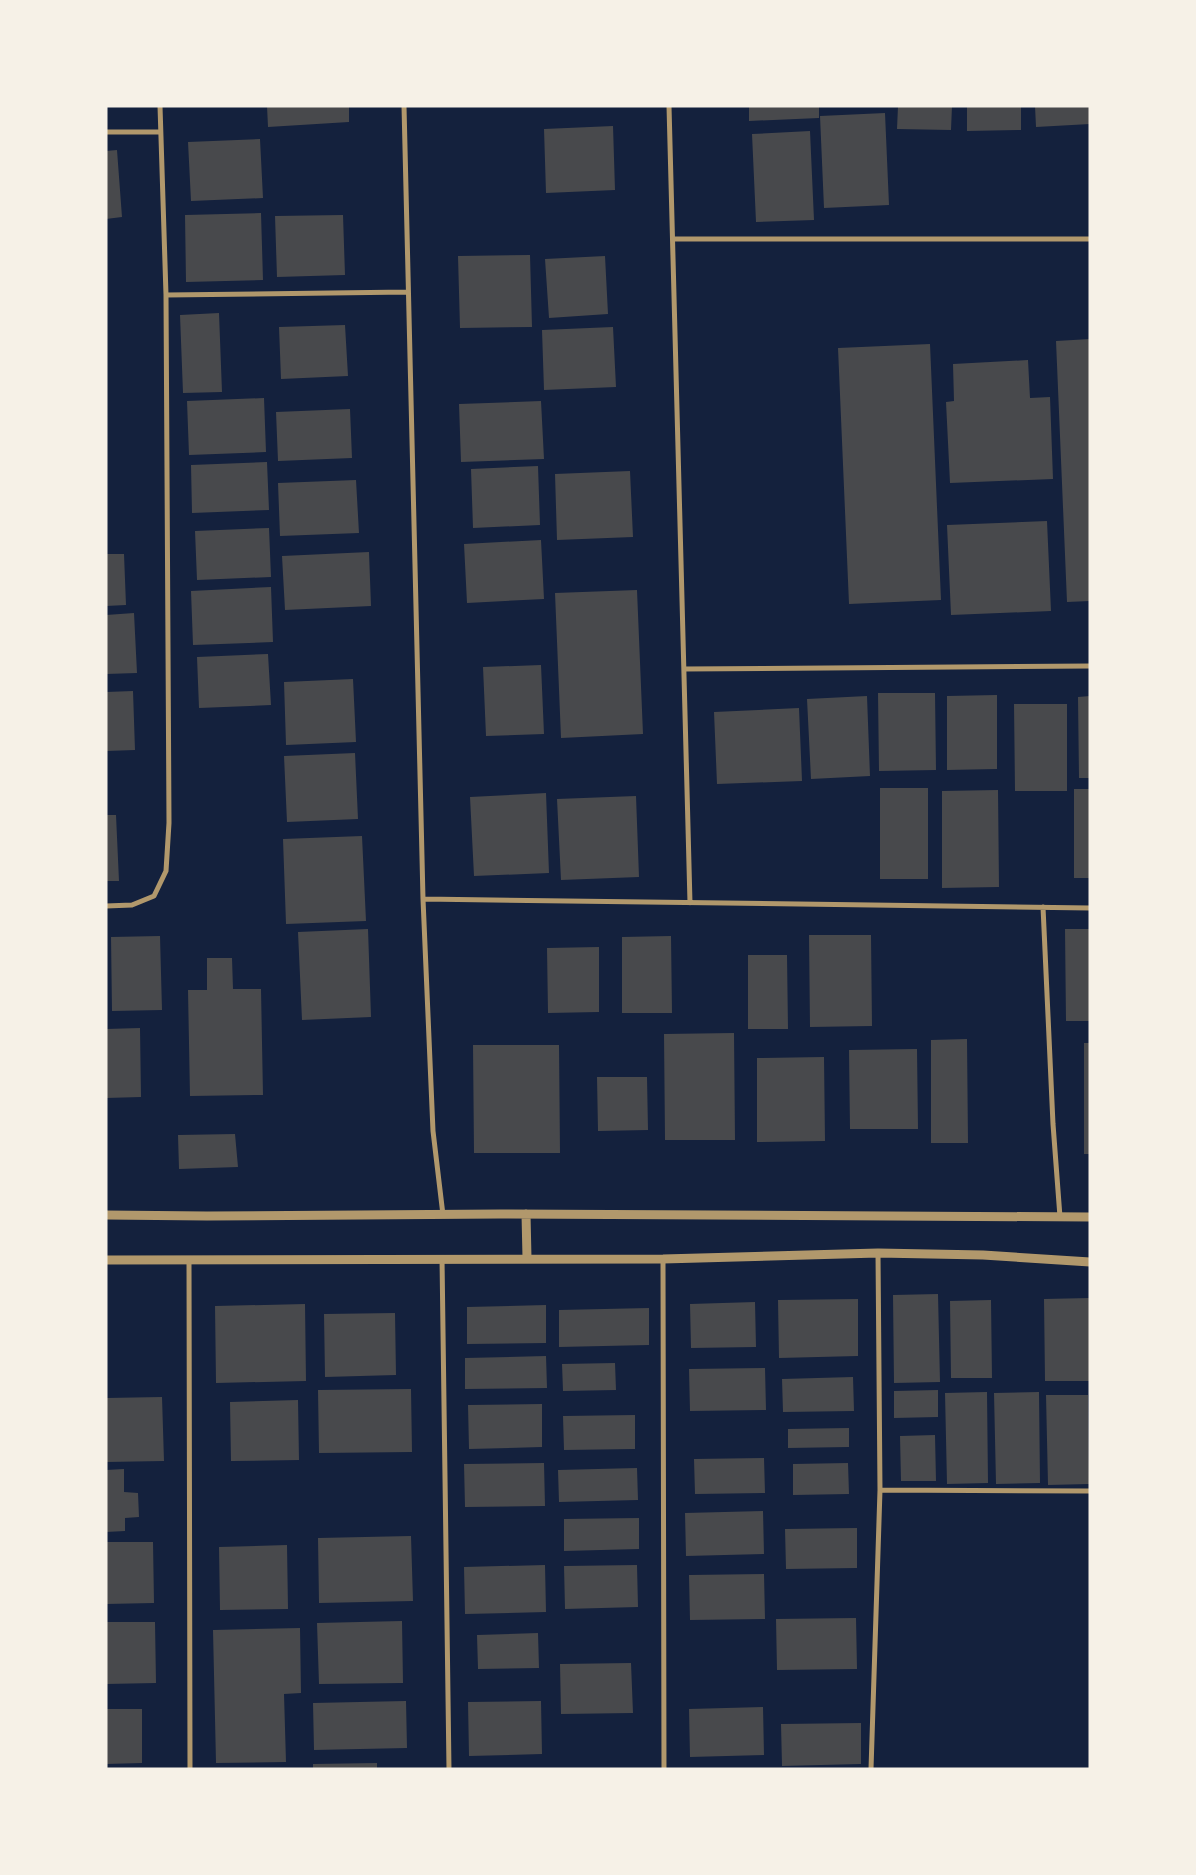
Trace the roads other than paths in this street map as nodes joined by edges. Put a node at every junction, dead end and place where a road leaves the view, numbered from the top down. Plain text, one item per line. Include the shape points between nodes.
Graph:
1 (160, 106) edge
2 (404, 106) edge
3 (669, 106) edge
4 (106, 132) edge
5 (160, 132) junction
6 (672, 239) junction
7 (1090, 239) edge
8 (408, 292) junction
9 (166, 295) junction
10 (1090, 666) edge
11 (684, 669) junction
12 (423, 900) junction
13 (690, 903) junction
14 (106, 906) edge
15 (1043, 907) junction
16 (1090, 908) edge
17 (526, 1214) junction
18 (106, 1215) edge
19 (444, 1215) junction
20 (1060, 1217) junction
21 (1090, 1217) edge
22 (878, 1253) junction
23 (442, 1258) junction
24 (527, 1258) junction
25 (189, 1259) junction
26 (663, 1259) junction
27 (106, 1260) edge
28 (1090, 1262) edge
29 (880, 1490) junction
30 (1090, 1491) edge
31 (190, 1769) edge
32 (449, 1769) edge
33 (664, 1769) edge
34 (871, 1769) edge

1 - 5 street
2 - 8 street
3 - 6 street
4 - 5 street
5 - 9 street
6 - 7 street
6 - 11 street
8 - 9 street
8 - 12 street
9 - 14 street via 169,824 166,871 154,896 132,905
10 - 11 street
11 - 13 street
12 - 13 street
12 - 19 street via 433,1131
13 - 15 street
15 - 16 street
15 - 20 street
17 - 19 street
17 - 20 street
17 - 24 street
18 - 19 street
20 - 21 street
22 - 26 street
22 - 28 street
22 - 29 street
23 - 24 street
23 - 25 street
23 - 32 street
24 - 26 street
25 - 27 street
25 - 31 street
26 - 33 street
29 - 30 street
29 - 34 street

